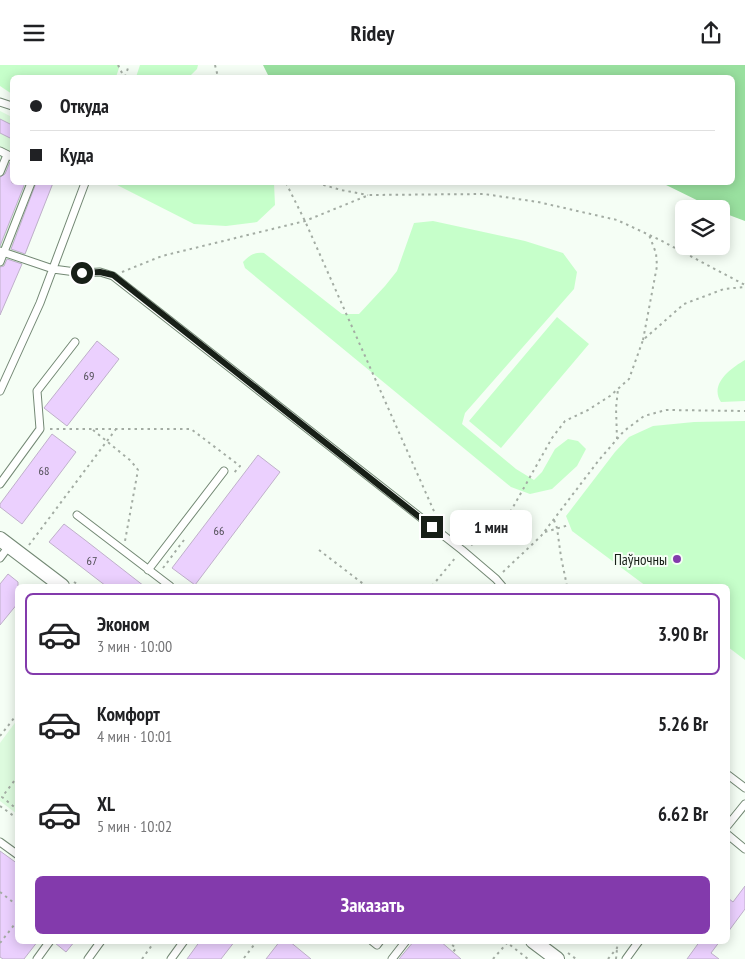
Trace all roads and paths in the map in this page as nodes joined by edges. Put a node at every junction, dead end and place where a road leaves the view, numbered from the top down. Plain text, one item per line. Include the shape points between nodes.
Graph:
1 (7, 154) edge
2 (0, 172) edge
3 (30, 185) edge
4 (84, 185) edge
5 (287, 185) edge
6 (324, 185) edge
7 (368, 195) junction
8 (305, 221) junction
9 (649, 235) junction
10 (2, 251) edge
11 (0, 262) edge
12 (53, 269) junction
13 (113, 275) junction
14 (745, 286) edge
15 (643, 340) junction
16 (76, 342) dead end
17 (618, 389) junction
18 (0, 391) edge
19 (745, 411) edge
20 (40, 429) junction
21 (92, 429) junction
22 (116, 429) junction
23 (617, 439) junction
24 (107, 441) junction
25 (224, 471) dead end
26 (234, 473) dead end
27 (0, 485) edge
28 (77, 515) dead end
29 (554, 519) junction
30 (569, 525) dead end
31 (557, 528) junction
32 (544, 533) junction
33 (186, 537) dead end
34 (446, 538) junction
35 (5, 543) edge
36 (28, 547) dead end
37 (319, 550) dead end
38 (462, 550) junction
39 (124, 551) junction
40 (0, 558) edge
41 (148, 570) junction
42 (157, 576) junction
43 (496, 579) junction
44 (59, 584) edge
45 (167, 584) edge
46 (363, 584) edge
47 (434, 584) edge
48 (500, 584) edge
49 (567, 584) edge
50 (15, 717) edge
51 (0, 736) edge
52 (730, 777) edge
53 (15, 780) edge
54 (745, 789) edge
55 (745, 804) edge
56 (0, 805) edge
57 (15, 808) edge
58 (15, 817) edge
59 (730, 823) edge
60 (730, 837) edge
61 (0, 842) edge
62 (745, 849) edge
63 (15, 853) edge
64 (0, 892) edge
65 (15, 903) edge
66 (15, 924) edge
67 (0, 943) edge
68 (48, 944) edge
69 (99, 944) edge
70 (153, 944) edge
71 (182, 944) edge
72 (255, 944) edge
73 (404, 944) edge
74 (451, 944) edge
75 (504, 944) edge
76 (509, 944) edge
77 (537, 944) edge
78 (618, 944) edge
79 (636, 944) edge
80 (617, 947) junction
81 (453, 952) dead end
82 (37, 959) edge
83 (88, 959) edge
84 (142, 959) edge
85 (171, 959) edge
86 (244, 959) edge
87 (392, 959) edge
88 (493, 959) edge
89 (528, 959) edge
90 (557, 959) edge
91 (608, 959) edge
92 (616, 959) edge
93 (626, 959) edge

1 - 2 lane
3 - 10 lane
4 - 12 lane
5 - 8 path
6 - 7 path
7 - 8 path
7 - 9 path via 484,195 538,202 616,220
8 - 13 path via 162,256
8 - 34 path
9 - 14 path
9 - 15 path via 657,266
10 - 11 lane
10 - 12 lane
12 - 13 lane
12 - 18 lane
13 - 34 lane
14 - 15 path via 724,289 684,304
15 - 17 path via 629,379
16 - 20 lane via 37,391
17 - 23 path
17 - 38 path via 565,421 508,516 483,539
19 - 23 path via 666,410 644,416
20 - 21 path
20 - 27 lane
21 - 22 path
21 - 24 path
22 - 24 path
22 - 26 path via 191,429 240,466
23 - 29 path
24 - 36 path
24 - 39 path via 138,470
25 - 41 lane
28 - 39 lane
29 - 31 path
29 - 32 path
30 - 31 path
31 - 32 path
31 - 49 path
32 - 43 path
33 - 42 path
34 - 38 lane
35 - 40 lane
35 - 44 street
37 - 46 path
38 - 43 lane
38 - 47 path
39 - 41 lane
41 - 42 lane
42 - 45 lane
43 - 48 lane
50 - 51 path
52 - 54 lane
53 - 57 path via 2,797
55 - 59 lane
56 - 58 path
60 - 62 lane
61 - 63 lane
64 - 65 path
66 - 67 path
68 - 82 lane
69 - 83 lane
70 - 84 path
71 - 85 lane
72 - 86 path
73 - 87 lane
74 - 81 path via 456,948
75 - 88 path
76 - 89 path
77 - 90 street
78 - 80 path
79 - 93 lane
80 - 91 path
80 - 92 path

